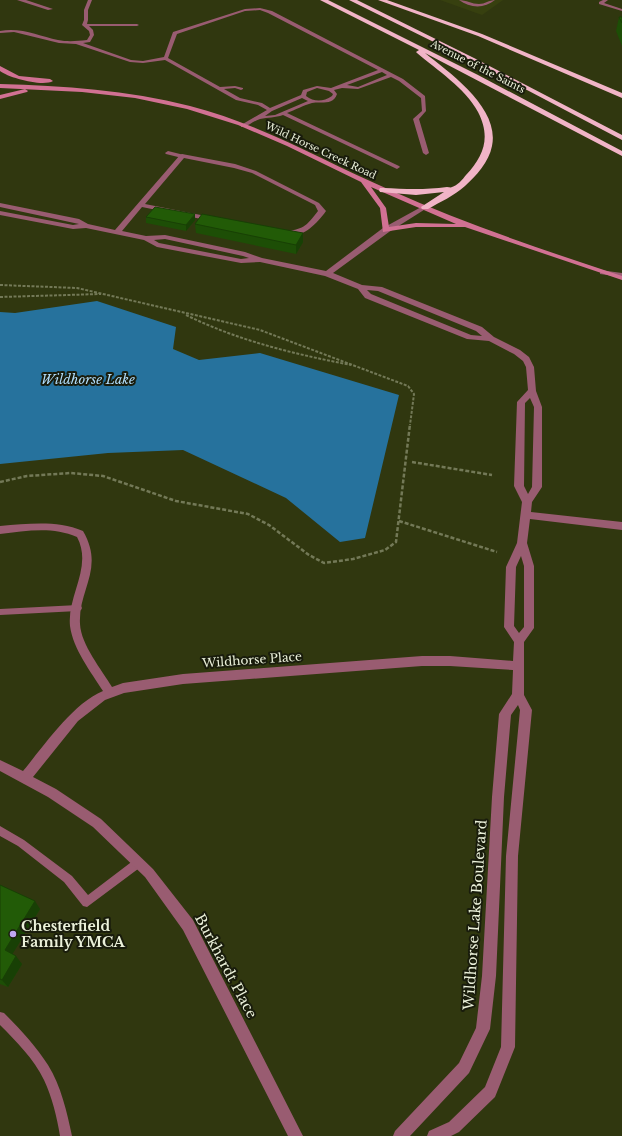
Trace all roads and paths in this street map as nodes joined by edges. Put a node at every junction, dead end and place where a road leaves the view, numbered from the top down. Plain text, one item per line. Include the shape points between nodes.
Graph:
1 (20, 0) edge
2 (90, 0) edge
3 (322, 0) edge
4 (352, 0) edge
5 (381, 0) edge
6 (493, 0) edge
7 (606, 0) edge
8 (465, 1) edge
9 (50, 9) dead end
10 (622, 10) edge
11 (84, 25) junction
12 (137, 25) dead end
13 (0, 32) edge
14 (399, 36) junction
15 (78, 43) junction
16 (166, 58) junction
17 (0, 68) edge
18 (382, 70) junction
19 (391, 75) junction
20 (0, 86) edge
21 (340, 86) junction
22 (53, 87) junction
23 (220, 88) junction
24 (241, 89) dead end
25 (331, 90) junction
26 (116, 93) junction
27 (303, 96) junction
28 (622, 96) edge
29 (0, 97) edge
30 (313, 102) junction
31 (270, 110) junction
32 (283, 113) junction
33 (258, 118) junction
34 (243, 126) junction
35 (622, 138) edge
36 (168, 153) dead end
37 (426, 153) dead end
38 (622, 154) edge
39 (182, 156) junction
40 (397, 167) dead end
41 (364, 182) junction
42 (460, 186) junction
43 (383, 190) junction
44 (0, 205) edge
45 (140, 205) junction
46 (425, 207) junction
47 (0, 213) edge
48 (221, 221) edge
49 (86, 226) junction
50 (468, 226) junction
51 (386, 230) junction
52 (118, 232) junction
53 (278, 233) edge
54 (603, 272) junction
55 (327, 274) junction
56 (622, 274) edge
57 (622, 278) edge
58 (0, 285) edge
59 (105, 294) junction
60 (0, 297) edge
61 (182, 313) junction
62 (356, 366) junction
63 (532, 391) junction
64 (412, 462) dead end
65 (492, 475) dead end
66 (0, 482) edge
67 (527, 502) junction
68 (525, 515) junction
69 (399, 521) junction
70 (622, 526) edge
71 (0, 530) edge
72 (522, 543) junction
73 (497, 552) dead end
74 (78, 608) junction
75 (0, 612) edge
76 (519, 641) junction
77 (519, 666) junction
78 (110, 693) junction
79 (518, 695) junction
80 (0, 765) edge
81 (25, 778) junction
82 (0, 830) edge
83 (138, 863) junction
84 (0, 1017) edge
85 (66, 1136) edge
86 (296, 1136) edge
87 (400, 1136) edge
88 (434, 1136) edge

1 - 9 street
2 - 11 lane
3 - 14 highway, Avenue of the Saints
4 - 35 highway, Avenue of the Saints via 494,70
5 - 28 highway via 480,35
6 - 8 lane via 484,6
7 - 10 lane via 600,3
11 - 12 lane
11 - 15 lane via 91,30 92,35 88,41
13 - 15 lane via 15,31 62,43
14 - 38 highway, Avenue of the Saints
14 - 42 highway via 460,86 484,115 489,133 486,151 477,168
15 - 16 lane via 130,61 143,62
16 - 18 lane via 175,33 245,10 260,9 283,18
16 - 23 lane
17 - 26 main road via 16,77 105,87
18 - 19 lane
18 - 21 lane
19 - 21 lane via 358,88
19 - 37 lane via 423,97 424,111 416,119
20 - 22 main road, Wild Horse Creek Road
21 - 25 lane
22 - 26 main road, Wild Horse Creek Road
22 - 29 main road
23 - 24 lane
23 - 31 lane via 238,99 250,100
25 - 27 lane via 322,87 312,88 304,91
25 - 30 lane via 335,94 332,99
26 - 34 main road, Wild Horse Creek Road via 191,108
27 - 30 lane
27 - 31 lane
30 - 32 lane
31 - 33 lane
32 - 33 lane
32 - 40 lane
33 - 34 lane
34 - 41 main road, Wild Horse Creek Road via 289,145
36 - 39 lane
39 - 45 street
39 - 53 street via 254,172 317,204 322,211 303,231 292,234
41 - 43 main road, Wild Horse Creek Road
41 - 51 main road via 383,208
42 - 43 highway via 417,193
42 - 46 highway
43 - 46 main road, Wild Horse Creek Road
44 - 49 street via 79,221
45 - 48 street
45 - 52 street
46 - 50 main road, Wild Horse Creek Road
46 - 51 street
47 - 49 street via 73,227
49 - 52 street
50 - 51 main road via 416,225
50 - 54 main road, Wild Horse Creek Road
51 - 55 street
52 - 55 street via 146,238 172,239
54 - 56 street
54 - 57 main road, Wild Horse Creek Road
55 - 63 street via 361,287 379,289 479,329 526,359 530,367
58 - 59 path via 77,288
59 - 60 path
59 - 61 path
61 - 62 path via 260,330
61 - 62 path via 198,322 271,348
62 - 69 path via 408,386 414,394
63 - 67 street via 538,407 537,487
63 - 67 street via 521,402 519,486
64 - 65 path
66 - 69 path via 27,476 71,473 103,476 176,501 248,514 269,525 324,563 353,559 385,550 396,542
67 - 68 street
68 - 70 street
68 - 72 street
69 - 73 path
71 - 74 street via 54,526 80,534 87,552 85,578
72 - 76 street via 528,566 529,628
72 - 76 street via 511,567 510,627
74 - 75 lane
74 - 78 street via 75,626 86,654
76 - 77 street
77 - 78 street, Wildhorse Place via 422,661 183,679 123,688
77 - 79 street
78 - 81 street, Wildhorse Place via 74,718
79 - 87 street, Wildhorse Lake Boulevard via 505,714 489,976 483,1029 464,1068
79 - 88 street via 526,710 512,856 508,1047 490,1092 454,1127
80 - 81 street, Burkhardt Place
81 - 83 street, Burkhardt Place via 96,823
82 - 83 lane via 68,879 87,902
83 - 86 street, Burkhardt Place via 149,873 188,925
84 - 85 lane via 44,1070 62,1114

